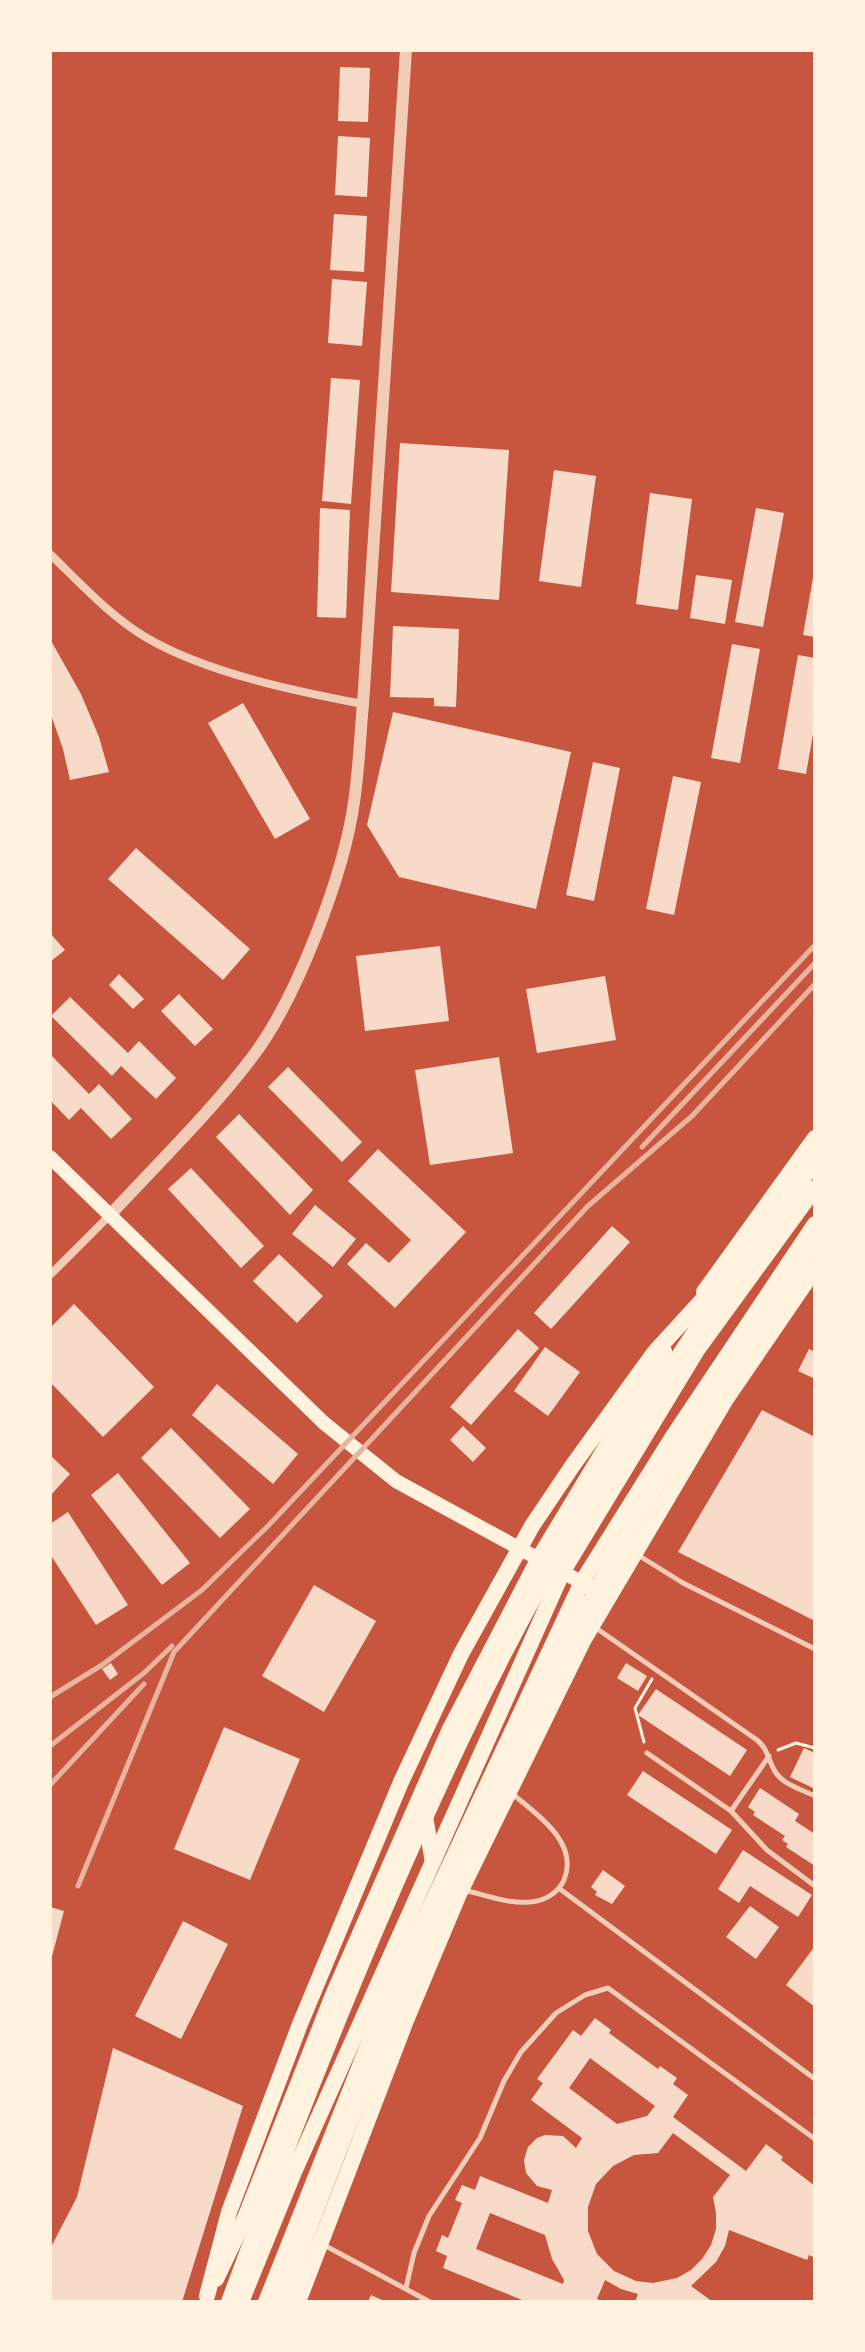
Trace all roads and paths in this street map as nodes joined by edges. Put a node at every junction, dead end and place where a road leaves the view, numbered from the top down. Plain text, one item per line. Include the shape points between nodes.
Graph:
1 (406, 50) edge
2 (50, 554) edge
3 (363, 704) junction
4 (815, 1138) edge
5 (50, 1157) edge
6 (815, 1162) edge
7 (815, 1188) edge
8 (110, 1215) junction
9 (815, 1224) edge
10 (815, 1245) edge
11 (752, 1246) junction
12 (815, 1269) edge
13 (50, 1275) edge
14 (761, 1347) junction
15 (718, 1369) junction
16 (634, 1553) junction
17 (539, 1558) junction
18 (563, 1571) junction
19 (582, 1582) junction
20 (608, 1597) junction
21 (591, 1626) junction
22 (815, 1649) edge
23 (657, 1670) junction
24 (815, 1748) edge
25 (647, 1753) joint
26 (769, 1755) junction
27 (510, 1792) junction
28 (815, 1796) edge
29 (421, 1798) junction
30 (731, 1811) junction
31 (440, 1865) junction
32 (815, 1886) edge
33 (560, 1889) junction
34 (462, 1890) junction
35 (452, 1912) junction
36 (815, 2079) edge
37 (815, 2139) edge
38 (320, 2243) junction
39 (406, 2288) junction
40 (206, 2299) edge
41 (229, 2302) edge
42 (241, 2302) edge
43 (266, 2302) edge
44 (282, 2302) edge
45 (298, 2302) edge
46 (430, 2302) edge

1 - 3 street
2 - 3 street via 147,638 201,663
3 - 8 street via 354,804 338,869 282,1009 221,1096
4 - 17 main road via 660,1357
5 - 8 main road
6 - 11 main road
7 - 18 main road via 697,1350
8 - 13 street
8 - 17 main road via 313,1414 396,1481
9 - 15 main road
10 - 44 main road via 714,1391 641,1511 506,1759 392,2017
11 - 40 main road via 654,1353 546,1505 494,1591 378,1835 300,2024 229,2212
11 - 41 main road via 598,1485 462,1738 345,2000
12 - 14 main road
14 - 15 main road
14 - 16 main road
15 - 19 main road
16 - 20 main road
16 - 22 lane
17 - 18 main road
17 - 29 main road via 449,1731
18 - 19 main road
18 - 31 main road
19 - 20 main road
19 - 31 main road
20 - 21 main road
21 - 23 lane
21 - 27 main road
23 - 25 path via 635,1708
23 - 26 lane via 757,1740
24 - 26 path via 796,1743
25 - 30 lane
26 - 28 lane via 782,1781
26 - 30 lane
27 - 33 lane via 561,1840 567,1872
27 - 34 main road
29 - 31 main road
29 - 40 main road
30 - 32 lane via 767,1850
31 - 35 main road
31 - 42 main road via 294,2172
31 - 43 main road
33 - 34 lane via 533,1903
33 - 36 lane
34 - 35 main road
35 - 38 main road
37 - 39 lane via 608,1988 585,1995 544,2024 517,2059 480,2138 429,2216
38 - 39 lane
38 - 45 main road
39 - 46 lane

